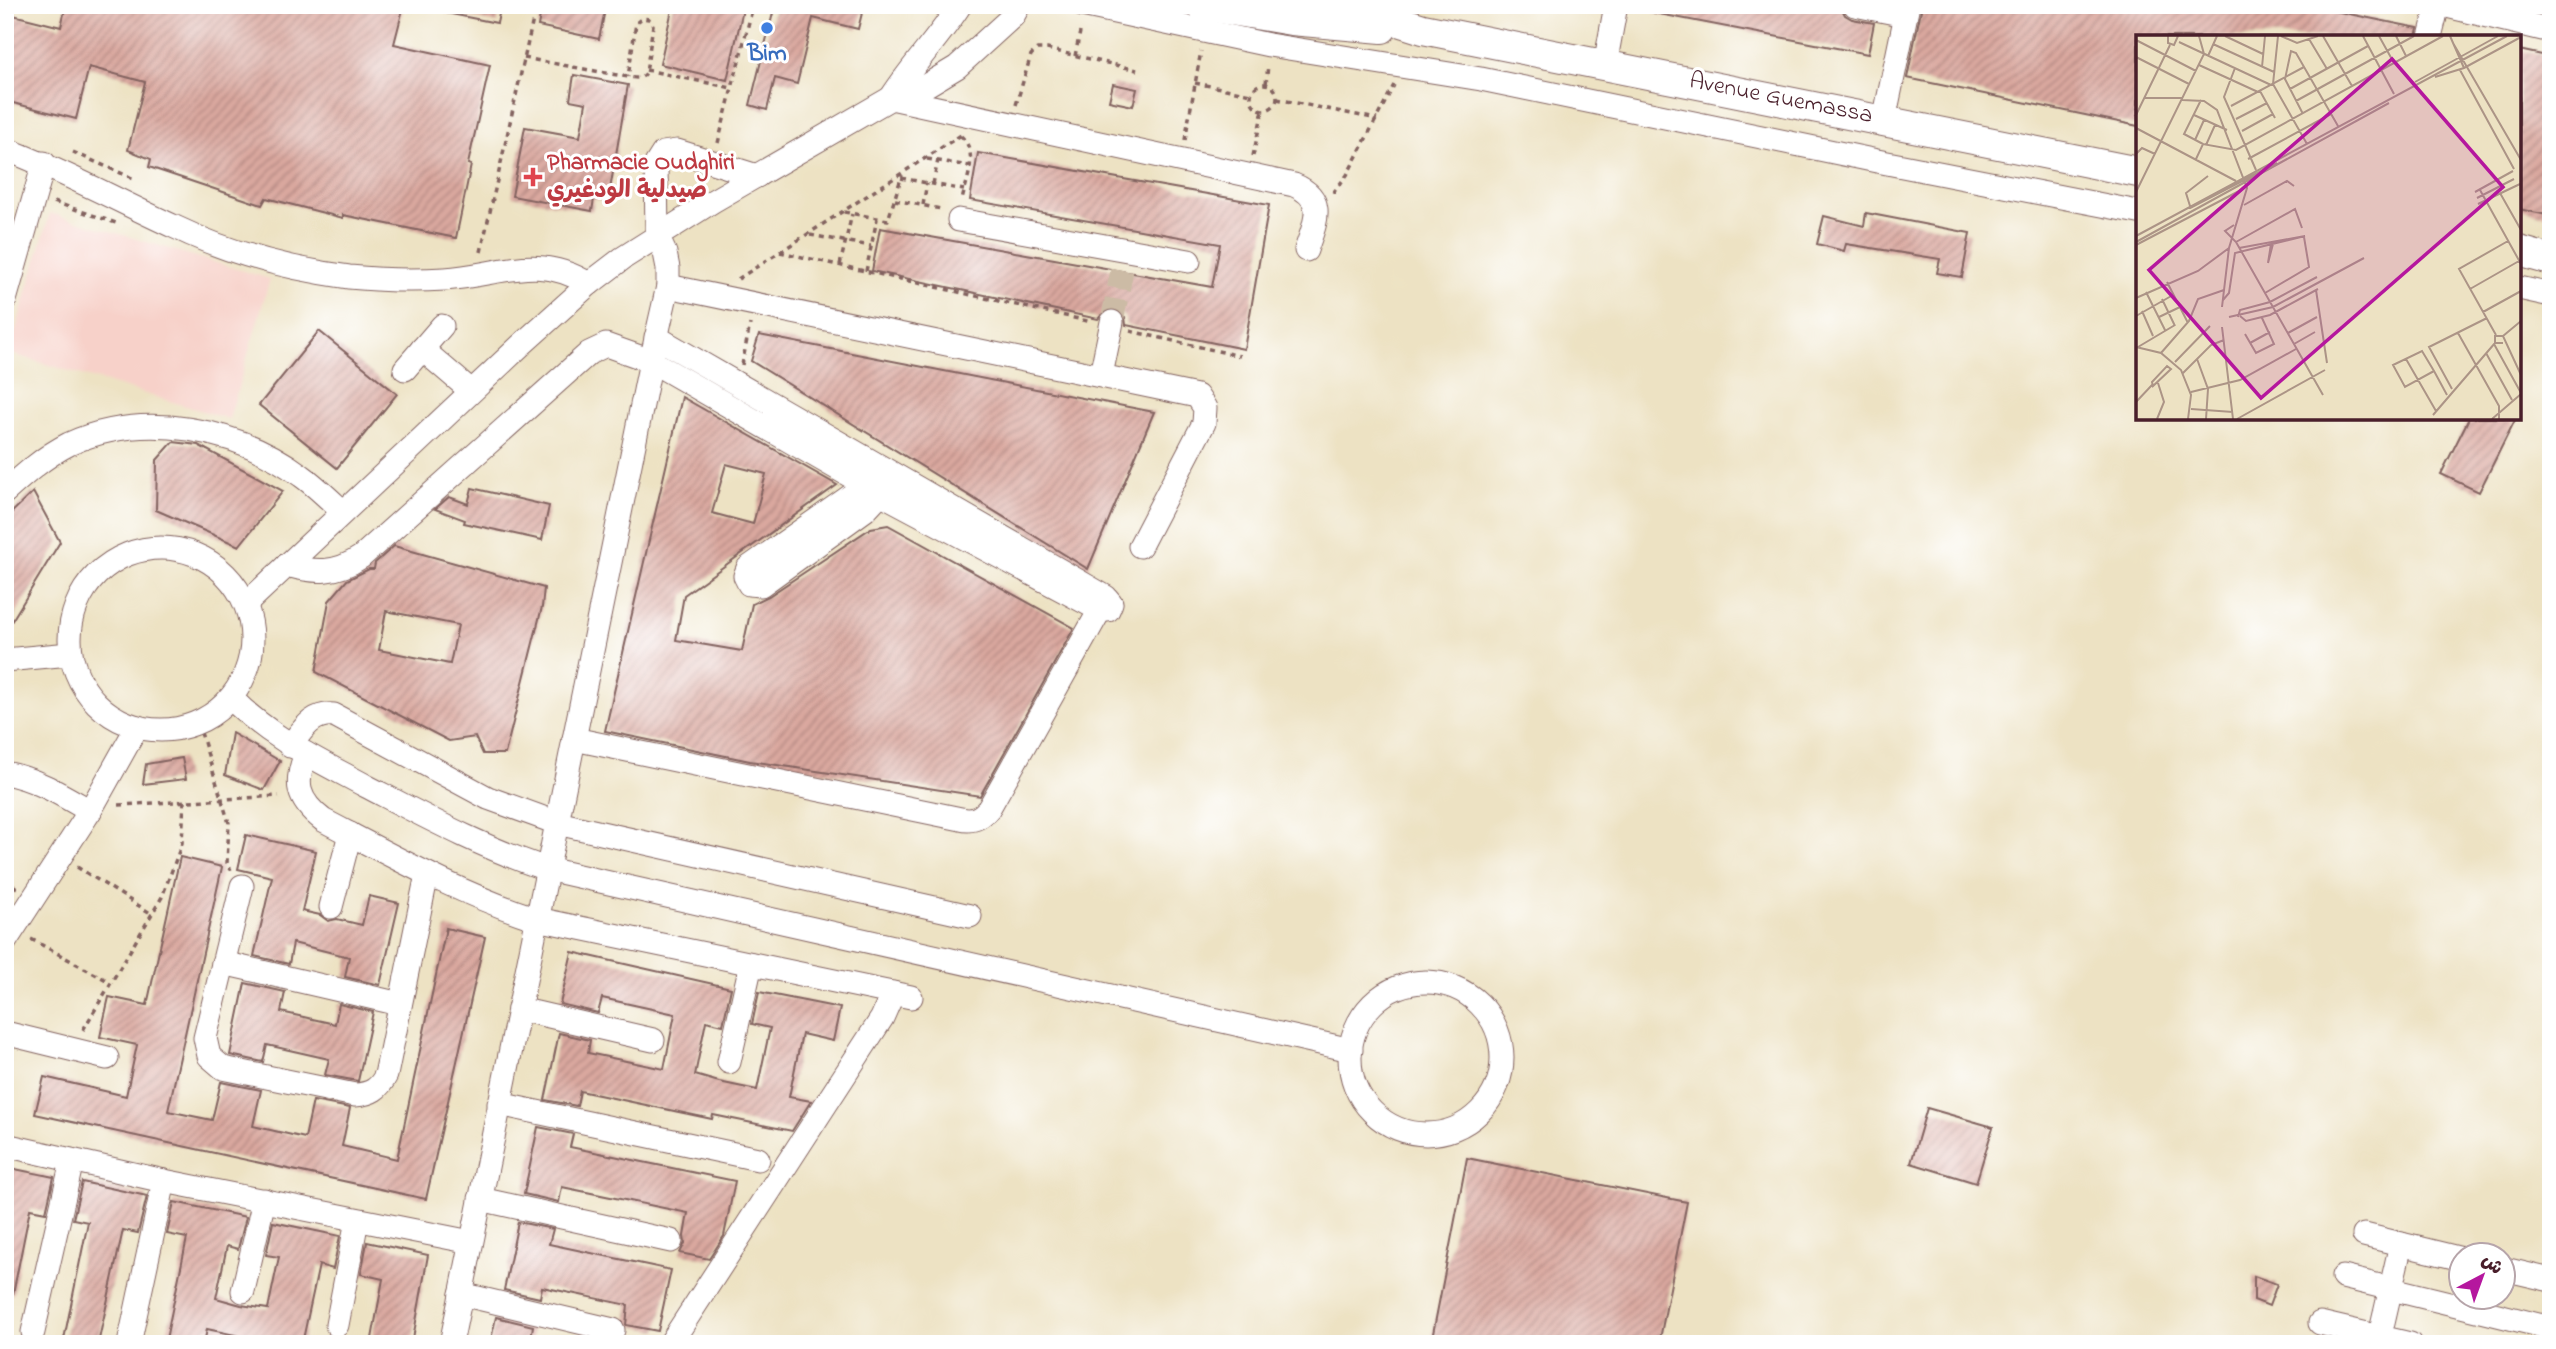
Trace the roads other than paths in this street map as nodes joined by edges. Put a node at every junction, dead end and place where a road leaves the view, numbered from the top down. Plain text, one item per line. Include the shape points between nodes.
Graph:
1 (960, 5) edge
2 (1019, 5) edge
3 (1082, 5) edge
4 (1348, 5) edge
5 (1616, 5) edge
6 (1855, 5) edge
7 (2438, 5) edge
8 (2443, 5) edge
9 (1906, 10) edge
10 (1203, 19) edge
11 (1423, 29) junction
12 (2551, 29) edge
13 (2430, 35) edge
14 (1605, 65) junction
15 (891, 98) junction
16 (1884, 120) junction
17 (5, 149) edge
18 (44, 163) junction
19 (2136, 172) edge
20 (757, 176) junction
21 (2136, 212) edge
22 (959, 216) road end
23 (657, 236) junction
24 (1306, 250) dead end
25 (1189, 261) dead end
26 (9, 270) edge
27 (589, 284) junction
28 (668, 286) junction
29 (2521, 288) edge
30 (2551, 295) edge
31 (5, 300) edge
32 (1111, 324) tunnel mouth
33 (442, 326) dead end
34 (656, 337) junction
35 (422, 349) junction
36 (651, 362) junction
37 (405, 369) dead end
38 (1101, 375) junction
39 (471, 391) junction
40 (876, 477) junction
41 (5, 492) edge
42 (342, 511) junction
43 (1140, 546) dead end
44 (287, 565) junction
45 (246, 604) junction
46 (70, 654) junction
47 (5, 660) edge
48 (231, 698) junction
49 (138, 727) junction
50 (573, 739) junction
51 (298, 750) junction
52 (5, 773) edge
53 (91, 809) junction
54 (556, 823) junction
55 (350, 834) junction
56 (547, 869) junction
57 (427, 874) junction
58 (242, 886) road end
59 (331, 907) dead end
60 (970, 916) dead end
61 (537, 919) junction
62 (9, 936) edge
63 (223, 963) junction
64 (751, 964) junction
65 (400, 1004) junction
66 (519, 1009) junction
67 (5, 1033) edge
68 (653, 1040) dead end
69 (1350, 1050) junction
70 (107, 1058) dead end
71 (729, 1062) dead end
72 (499, 1104) junction
73 (5, 1145) edge
74 (758, 1159) dead end
75 (72, 1161) junction
76 (164, 1181) junction
77 (480, 1199) junction
78 (264, 1200) junction
79 (357, 1220) junction
80 (2364, 1235) dead end
81 (671, 1241) dead end
82 (471, 1242) junction
83 (2401, 1244) junction
84 (2448, 1256) edge
85 (2518, 1272) edge
86 (2343, 1277) dead end
87 (2551, 1280) edge
88 (2390, 1289) junction
89 (243, 1291) dead end
90 (461, 1294) junction
91 (2320, 1323) dead end
92 (337, 1325) dead end
93 (2551, 1328) edge
94 (613, 1330) dead end
95 (33, 1332) dead end
96 (2378, 1340) edge
97 (130, 1344) edge
98 (451, 1344) edge
99 (670, 1344) edge
100 (2410, 1344) edge

1 - 15 street
2 - 15 street via 957,68
3 - 10 street
4 - 11 main road, Avenue Guemassa
5 - 14 street
6 - 9 street
7 - 13 street
8 - 12 street
9 - 16 street
10 - 11 main road, Avenue Guemassa
10 - 21 street via 1332,55 1405,65
11 - 14 main road, Avenue Guemassa
14 - 16 main road, Avenue Guemassa
15 - 20 street
15 - 24 street via 1302,188 1317,210
16 - 19 main road, Avenue Guemassa
17 - 18 street
18 - 26 street
18 - 27 street via 226,248 317,272 378,279 447,278 548,266
20 - 23 street
20 - 23 street via 677,150 658,157
22 - 25 street via 1124,260
23 - 27 street
23 - 28 street via 665,253
26 - 31 street
27 - 39 street
28 - 34 street
28 - 38 street
29 - 30 street
32 - 38 street
33 - 35 street
34 - 36 street
34 - 40 street via 739,384
35 - 37 street
35 - 39 street
36 - 40 street
36 - 44 street via 617,347 597,348 361,558 320,572
36 - 50 street
38 - 43 street via 1190,393 1205,408 1204,423
39 - 42 street
40 - 40 street via 748,568 749,584 761,585 865,510
40 - 50 street via 1100,610 984,814 973,820 948,817
41 - 42 street via 52,454 90,435 138,426 163,427 225,437 254,449 302,476
42 - 44 street
44 - 45 street
45 - 46 street via 230,578 207,559 180,548 150,547 121,555 97,572 79,596 70,625
45 - 48 street via 253,628 252,653 245,677
46 - 47 street
46 - 49 street via 76,674 94,700 118,720
48 - 49 street via 198,723 178,729
48 - 51 street via 247,715
49 - 53 street
50 - 54 street
51 - 54 street via 314,718 334,715 488,798
51 - 55 street via 301,795 314,813
51 - 56 street via 449,829
52 - 53 street via 48,786
53 - 62 street
54 - 56 street
54 - 60 street
55 - 57 street
55 - 59 street
56 - 61 street
56 - 69 street
57 - 61 street
57 - 65 street
58 - 63 street
61 - 64 street
61 - 66 street
63 - 65 street
63 - 65 street via 205,1044 209,1056 223,1068 365,1094 386,1075
64 - 71 street
64 - 99 street via 902,995 882,1018
66 - 68 street
66 - 72 street
67 - 70 street
69 - 69 street via 1357,1090 1369,1108 1403,1131 1424,1134 1463,1125 1478,1114 1491,1099 1503,1063 1495,1025 1484,1009 1456,988 1426,982 1392,989 1377,1000 1364,1014
72 - 74 street
72 - 77 street
73 - 75 street
75 - 76 street
75 - 95 street
76 - 78 street
76 - 97 street
77 - 81 street
77 - 82 street
78 - 79 street
78 - 89 street
79 - 82 street
79 - 92 street
80 - 83 street
82 - 90 street
83 - 84 street
83 - 88 street
85 - 87 street
86 - 88 street
88 - 93 street
88 - 96 street
90 - 94 street
90 - 98 street
91 - 96 street
96 - 100 street

